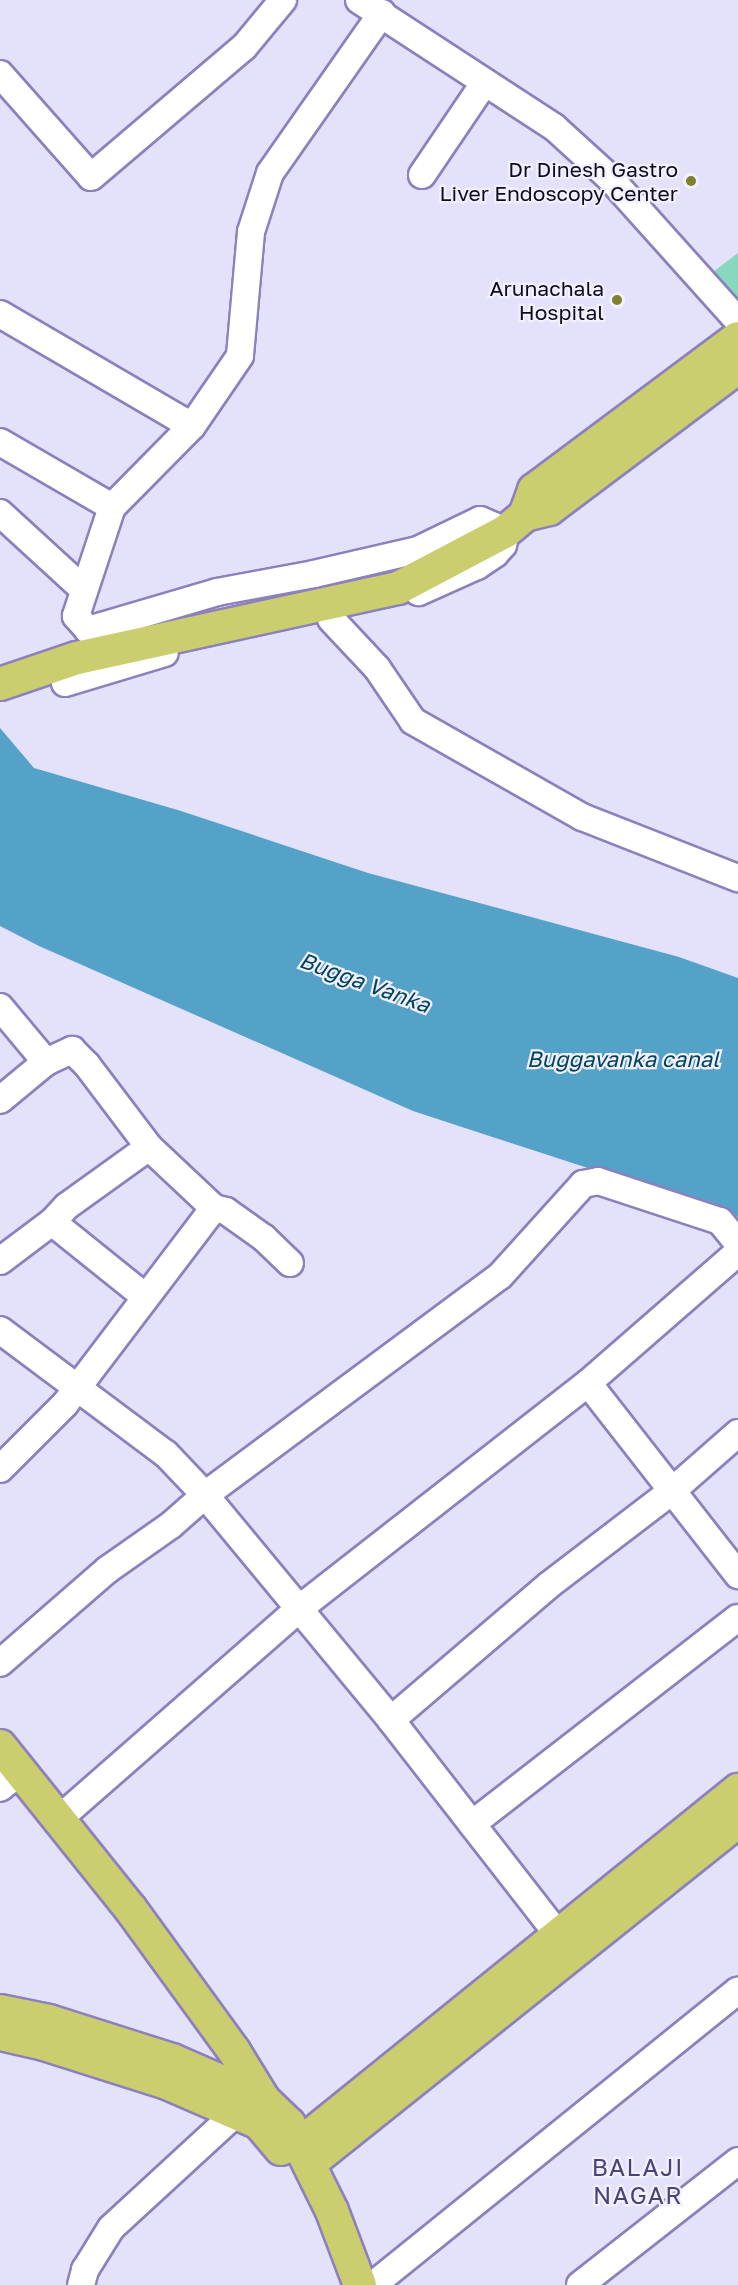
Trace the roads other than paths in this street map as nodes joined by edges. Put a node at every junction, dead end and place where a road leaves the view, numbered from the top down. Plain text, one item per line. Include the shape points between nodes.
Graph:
1 (283, 0) edge
2 (359, 0) edge
3 (382, 13) junction
4 (0, 74) edge
5 (485, 82) junction
6 (422, 175) dead end
7 (0, 314) edge
8 (738, 321) edge
9 (738, 338) edge
10 (738, 367) edge
11 (192, 426) junction
12 (0, 442) edge
13 (112, 507) junction
14 (0, 513) edge
15 (515, 523) junction
16 (84, 590) junction
17 (331, 619) junction
18 (71, 670) junction
19 (0, 684) edge
20 (738, 878) edge
21 (0, 1007) edge
22 (46, 1062) junction
23 (0, 1100) edge
24 (148, 1148) junction
25 (214, 1208) junction
26 (52, 1222) junction
27 (738, 1243) edge
28 (738, 1252) edge
29 (0, 1261) edge
30 (290, 1263) dead end
31 (144, 1296) junction
32 (0, 1330) edge
33 (588, 1383) junction
34 (78, 1386) junction
35 (738, 1433) edge
36 (0, 1469) edge
37 (672, 1491) junction
38 (205, 1495) junction
39 (738, 1575) edge
40 (300, 1608) junction
41 (738, 1618) edge
42 (0, 1663) edge
43 (391, 1720) junction
44 (0, 1746) edge
45 (11, 1779) edge
46 (738, 1790) edge
47 (60, 1818) junction
48 (738, 1821) edge
49 (472, 1824) junction
50 (559, 1936) junction
51 (738, 1990) edge
52 (0, 2011) edge
53 (0, 2034) edge
54 (250, 2107) junction
55 (305, 2153) junction
56 (738, 2161) edge
57 (81, 2285) edge
58 (359, 2285) edge
59 (373, 2285) edge
60 (580, 2285) edge

1 - 4 street via 244,47 91,177
2 - 3 street
3 - 5 street
3 - 11 street via 270,173 250,232 240,356
5 - 6 street
5 - 8 street via 554,126 609,177
7 - 11 street
9 - 15 main road via 534,490
10 - 15 main road via 549,509
11 - 13 street
12 - 13 street
13 - 16 street
14 - 16 street
15 - 16 street via 480,519 418,550 217,592 88,630 76,616
15 - 17 street via 502,545 477,566 395,603
15 - 18 main road via 398,588
17 - 18 street
17 - 20 street via 377,668 413,721 582,817
18 - 19 main road
21 - 22 street
22 - 23 street
22 - 24 street via 72,1050
24 - 25 street
24 - 26 street via 67,1206
25 - 30 street via 226,1211 264,1238
25 - 31 street
26 - 29 street
26 - 31 street
27 - 38 street via 720,1221 598,1181 583,1184 500,1276
28 - 33 street
31 - 34 street
32 - 34 street
33 - 37 street
33 - 40 street
34 - 36 street
34 - 38 street via 166,1454
35 - 37 street
37 - 39 street
37 - 43 street via 549,1586
38 - 40 street
38 - 42 street via 171,1525 107,1570
40 - 43 street
40 - 47 street
41 - 49 street
43 - 49 street
44 - 45 main road
45 - 47 main road
46 - 50 main road
47 - 54 main road via 227,2042
48 - 55 main road
49 - 50 street
50 - 55 main road
51 - 59 street
52 - 54 main road via 49,2021 172,2060
53 - 54 main road via 44,2043
54 - 55 main road via 289,2124
54 - 57 street via 111,2228 85,2270
54 - 58 main road via 278,2143
55 - 58 main road via 332,2211
56 - 60 street

